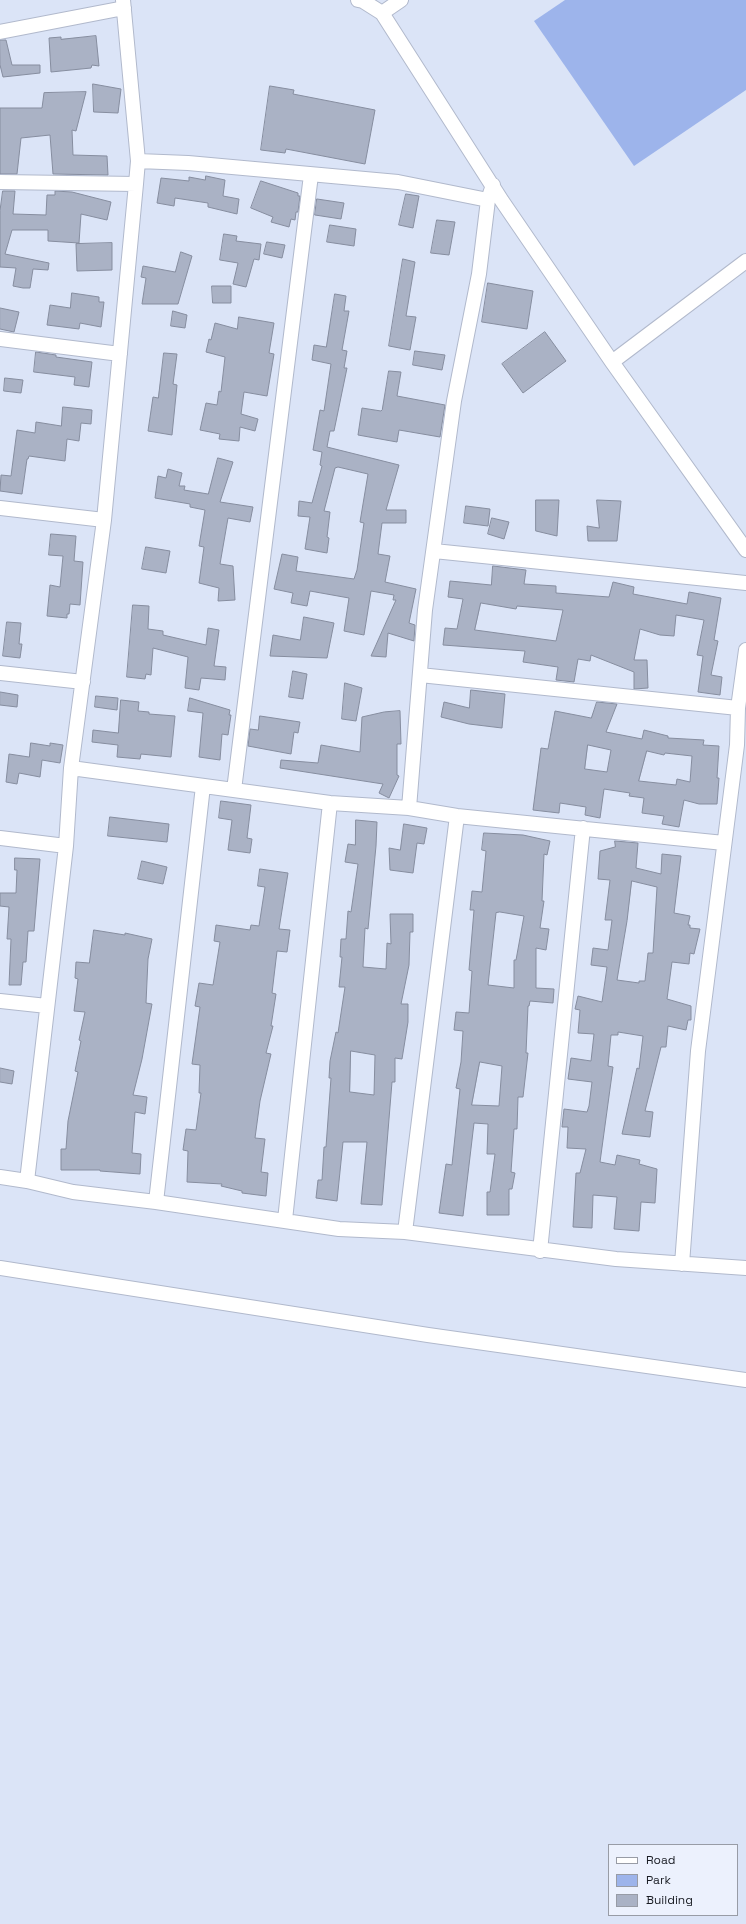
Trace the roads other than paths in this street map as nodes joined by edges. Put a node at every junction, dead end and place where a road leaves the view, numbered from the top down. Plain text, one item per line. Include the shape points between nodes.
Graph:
1 (358, 0) edge
2 (400, 0) edge
3 (123, 4) edge
4 (382, 13) junction
5 (0, 32) edge
6 (138, 161) junction
7 (311, 175) junction
8 (0, 182) edge
9 (136, 184) junction
10 (493, 185) junction
11 (488, 200) junction
12 (746, 261) edge
13 (0, 339) edge
14 (120, 354) junction
15 (612, 362) junction
16 (0, 508) edge
17 (104, 520) junction
18 (746, 550) edge
19 (434, 551) junction
20 (746, 583) edge
21 (746, 650) edge
22 (0, 673) edge
23 (420, 675) junction
24 (82, 682) junction
25 (738, 708) junction
26 (741, 745) edge
27 (71, 768) junction
28 (203, 786) junction
29 (234, 790) junction
30 (330, 803) junction
31 (409, 808) junction
32 (457, 816) junction
33 (583, 828) junction
34 (0, 838) edge
35 (724, 843) junction
36 (66, 846) junction
37 (0, 1001) edge
38 (47, 1006) junction
39 (0, 1177) edge
40 (27, 1181) junction
41 (156, 1202) junction
42 (285, 1220) junction
43 (405, 1232) junction
44 (540, 1251) junction
45 (682, 1264) junction
46 (0, 1268) edge
47 (746, 1268) edge
48 (746, 1380) edge

1 - 4 street
2 - 4 street
3 - 5 street
3 - 6 street
4 - 10 street
6 - 7 street via 188,163
6 - 9 street
7 - 11 street via 398,182
7 - 29 street
8 - 9 street
9 - 14 street
10 - 11 street
10 - 15 street
11 - 19 street via 479,274 454,401
12 - 15 street
13 - 14 street
14 - 17 street
15 - 18 street
16 - 17 street
17 - 24 street
19 - 20 street
19 - 23 street via 425,610
21 - 25 street
22 - 24 street
23 - 25 street
23 - 31 street
24 - 27 street
25 - 26 street
26 - 35 street
27 - 28 street
27 - 36 street
28 - 29 street
28 - 41 street
29 - 30 street
30 - 31 street
30 - 42 street
31 - 32 street
32 - 33 street
32 - 43 street
33 - 35 street
33 - 44 street
34 - 36 street
35 - 45 street via 698,1051
36 - 38 street
37 - 38 street
38 - 40 street
39 - 40 street
40 - 41 street via 73,1192
41 - 42 street
42 - 43 street via 339,1229
43 - 44 street
44 - 45 street
45 - 47 street
46 - 48 street via 428,1335

